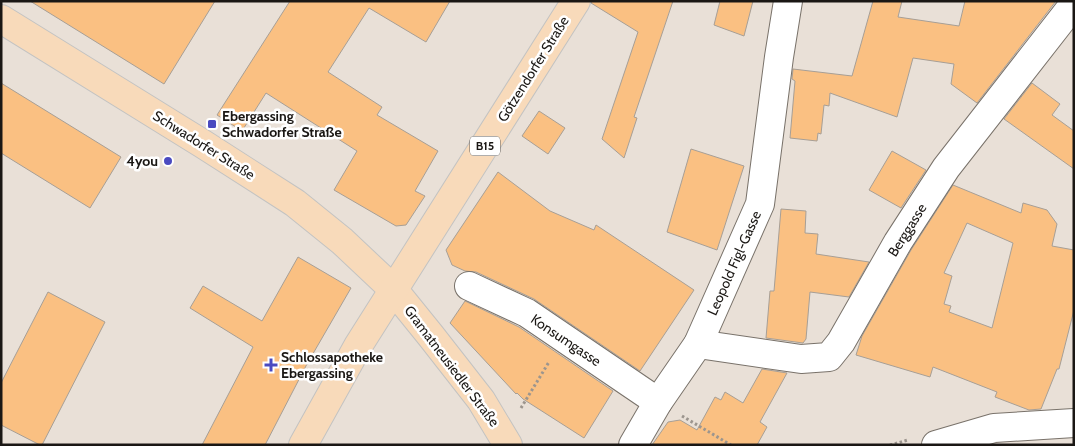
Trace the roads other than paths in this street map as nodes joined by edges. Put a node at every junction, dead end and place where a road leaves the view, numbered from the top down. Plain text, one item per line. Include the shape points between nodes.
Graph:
1 (576, 1) edge
2 (788, 1) edge
3 (1074, 4) edge
4 (4, 26) edge
5 (469, 286) dead end
6 (393, 289) junction
7 (698, 344) junction
8 (658, 402) junction
9 (1074, 422) edge
10 (304, 445) edge
11 (508, 445) edge
12 (632, 445) edge
13 (936, 445) edge

1 - 6 main road, Götzendorfer Straße / B15
2 - 7 street, Leopold Figl-Gasse via 760,204
3 - 7 street, Berggasse via 946,168 829,357 801,359
4 - 6 main road, Schwadorfer Straße via 195,139 295,203 355,252
5 - 8 street, Konsumgasse via 527,313
6 - 10 main road, B15
6 - 11 main road, Gramatneusiedler Straße via 481,400
7 - 8 street, Leopold Figl-Gasse
8 - 12 street, Leopold Figl-Gasse
9 - 13 street via 994,428

